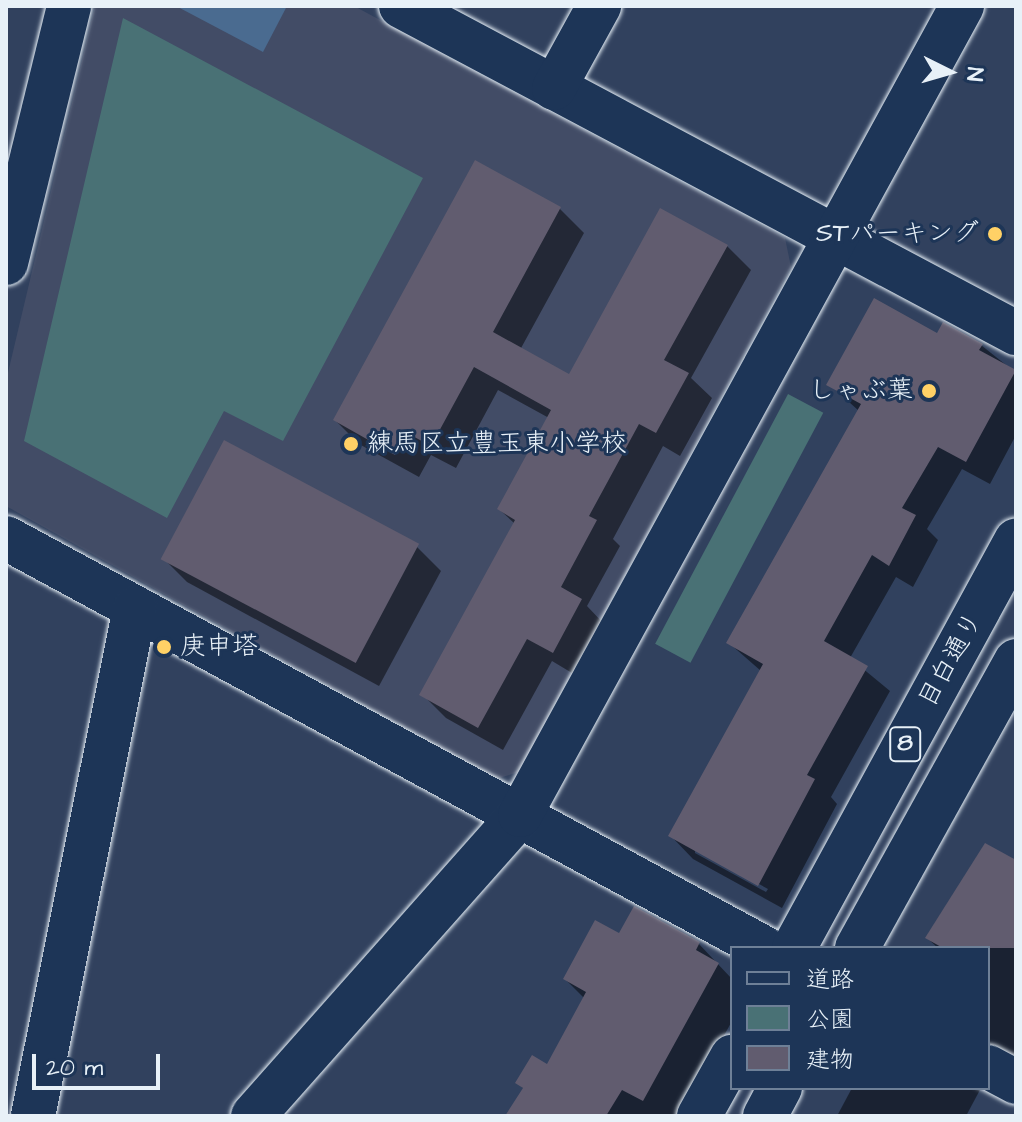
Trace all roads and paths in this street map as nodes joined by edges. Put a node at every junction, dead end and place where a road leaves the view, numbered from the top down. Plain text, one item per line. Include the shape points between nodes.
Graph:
1 (69, 6) edge
2 (401, 6) edge
3 (599, 6) edge
4 (962, 6) edge
5 (554, 88) junction
6 (836, 237) junction
7 (6, 263) edge
8 (1016, 333) edge
9 (6, 538) edge
10 (1016, 540) edge
11 (135, 608) junction
12 (1016, 661) edge
13 (520, 815) junction
14 (760, 946) edge
15 (795, 946) edge
16 (858, 946) edge
17 (730, 1061) edge
18 (990, 1068) edge
19 (1016, 1082) edge
20 (779, 1090) edge
21 (33, 1116) edge
22 (253, 1116) edge
23 (699, 1116) edge
24 (765, 1116) edge

1 - 7 street
2 - 5 street
3 - 5 street
4 - 6 street
5 - 6 street
6 - 8 street
6 - 13 street
9 - 11 street
10 - 15 street, 目白通り / 8
11 - 13 street
11 - 21 street
12 - 16 street, 8
13 - 14 street
13 - 22 street
17 - 23 street
18 - 19 street
20 - 24 street

